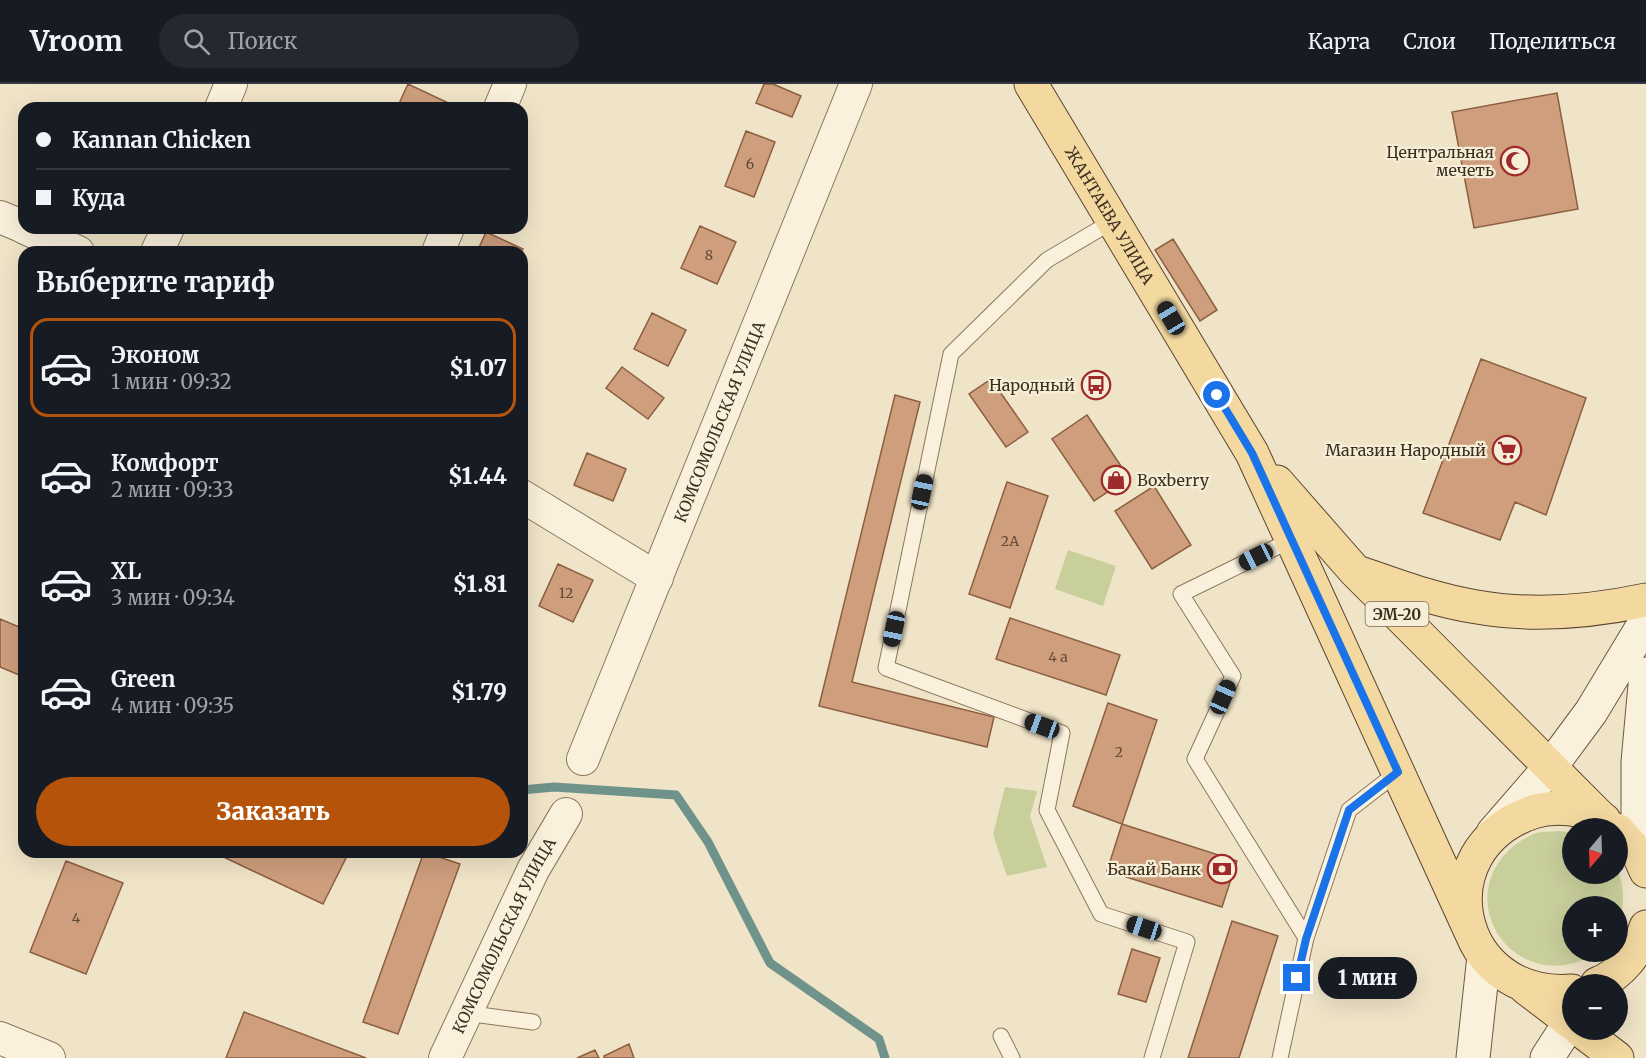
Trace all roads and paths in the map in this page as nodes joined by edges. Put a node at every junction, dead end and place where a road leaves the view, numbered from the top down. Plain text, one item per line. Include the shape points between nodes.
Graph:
1 (231, 84) edge
2 (510, 84) edge
3 (856, 84) edge
4 (1031, 84) edge
5 (224, 102) edge
6 (502, 102) edge
7 (0, 216) edge
8 (1113, 221) junction
9 (18, 225) edge
10 (38, 234) edge
11 (65, 246) edge
12 (1252, 453) junction
13 (528, 500) edge
14 (1291, 540) junction
15 (1355, 572) junction
16 (657, 578) junction
17 (1646, 600) edge
18 (1646, 621) edge
19 (1646, 674) edge
20 (583, 759) dead end
21 (1551, 766) junction
22 (1398, 772) junction
23 (566, 814) dead end
24 (1587, 818) edge
25 (1602, 818) edge
26 (1627, 818) edge
27 (1491, 836) junction
28 (1646, 927) edge
29 (1306, 939) junction
30 (1477, 943) junction
31 (1613, 974) edge
32 (1562, 1005) edge
33 (465, 1014) junction
34 (533, 1022) dead end
35 (1562, 1034) edge
36 (1001, 1036) dead end
37 (0, 1038) edge
38 (1598, 1040) edge
39 (49, 1058) edge
40 (445, 1058) edge
41 (1012, 1058) edge
42 (1152, 1058) edge
43 (1280, 1058) edge
44 (1473, 1058) edge
45 (1547, 1058) edge
46 (1617, 1058) edge

1 - 5 street
2 - 6 street
3 - 16 street, КОМСОМОЛЬСКАЯ УЛИЦА
4 - 8 main road, ЖАНТАЕВА УЛИЦА / ЭМ-20
7 - 9 street
8 - 12 main road, ЖАНТАЕВА УЛИЦА / ЭМ-20
8 - 42 lane via 1047,261 951,354 886,668 1062,733 1047,810 1101,914 1187,942
10 - 11 street
12 - 14 main road, ЖАНТАЕВА УЛИЦА / ЭМ-20
12 - 15 main road, ЭМ-20
13 - 16 street
14 - 22 main road, ЖАНТАЕВА УЛИЦА / ЭМ-20
14 - 29 lane via 1181,594 1233,676 1195,759
15 - 17 main road via 1478,608 1539,613 1600,610
15 - 21 main road, ЭМ-20
16 - 20 street, КОМСОМОЛЬСКАЯ УЛИЦА
18 - 21 main road via 1591,712
19 - 26 main road via 1638,762
21 - 25 main road, ЭМ-20
21 - 27 main road
22 - 29 lane via 1349,810
22 - 30 main road, ЖАНТАЕВА УЛИЦА / ЭМ-20
23 - 33 street, КОМСОМОЛЬСКАЯ УЛИЦА via 533,870
24 - 27 main road via 1572,809 1542,809 1514,818
27 - 30 main road via 1476,856 1467,880 1465,905
28 - 31 main road via 1627,963
29 - 43 lane
30 - 32 main road, ЭМ-20 via 1502,974 1525,987 1551,993
30 - 44 main road
33 - 34 lane
33 - 40 street, КОМСОМОЛЬСКАЯ УЛИЦА
35 - 45 main road
36 - 41 lane
37 - 39 street
38 - 46 main road

